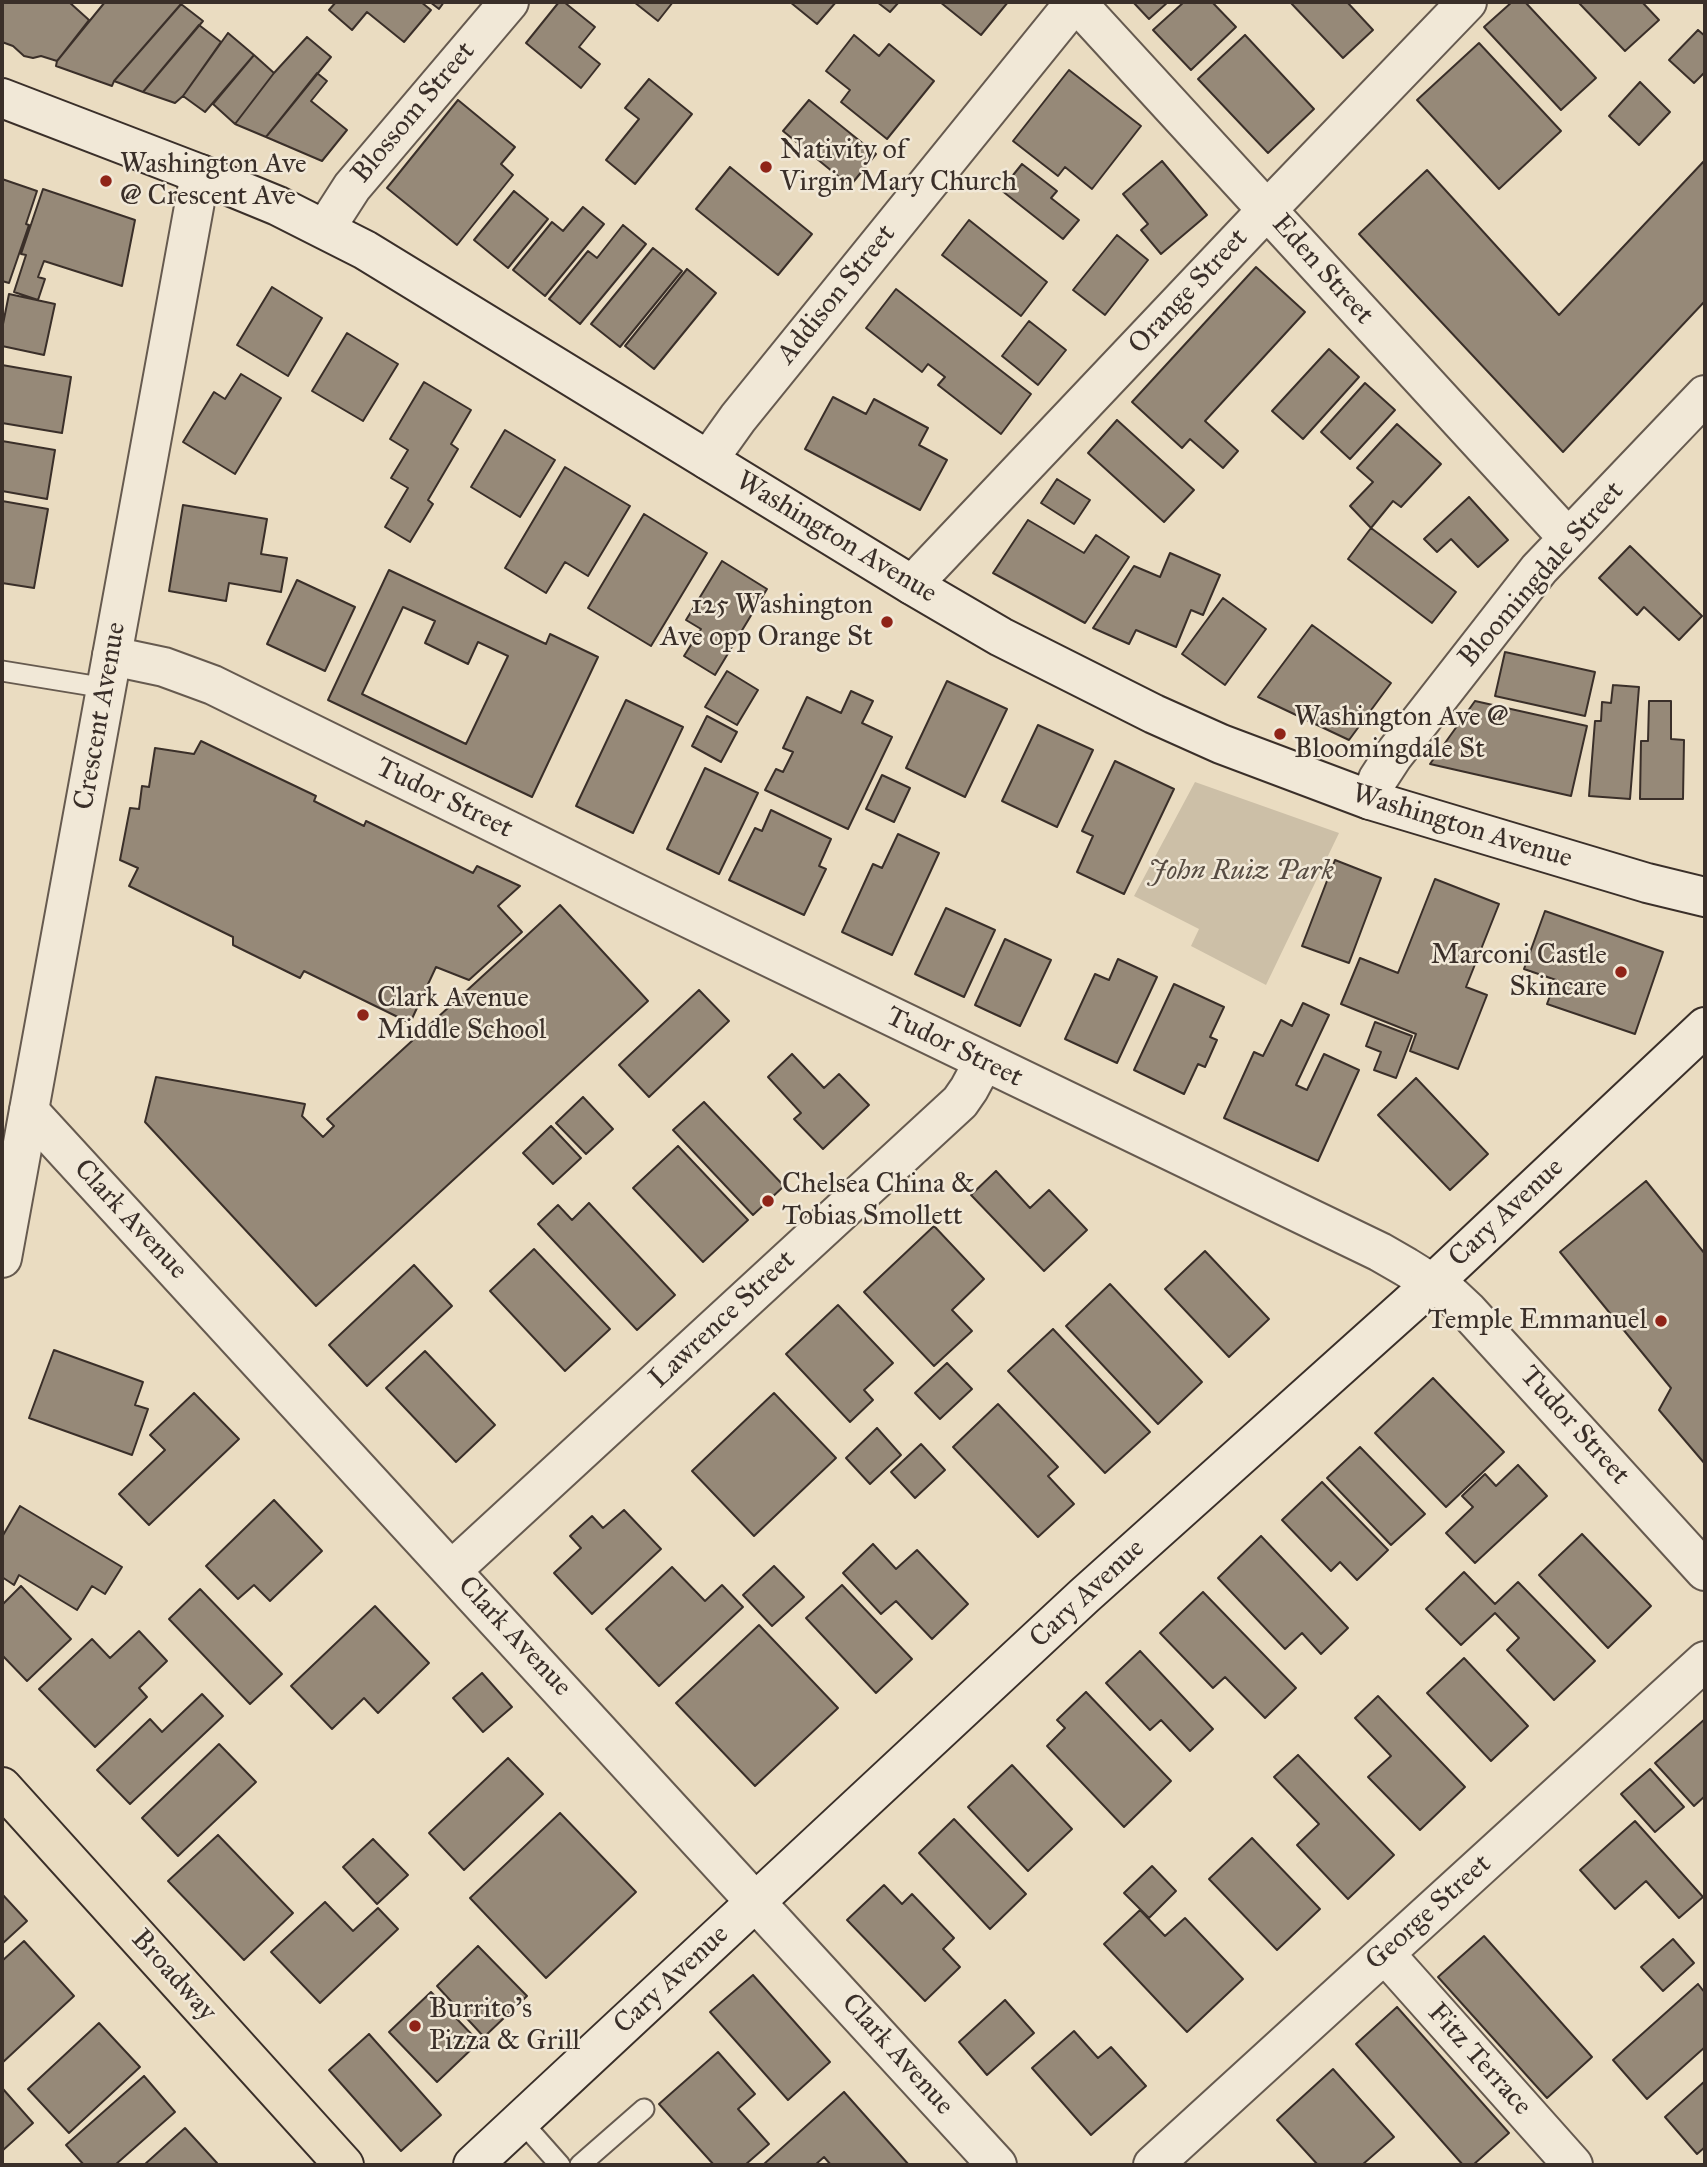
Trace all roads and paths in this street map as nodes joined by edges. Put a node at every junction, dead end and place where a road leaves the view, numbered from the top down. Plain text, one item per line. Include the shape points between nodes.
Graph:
1 (509, 2) edge
2 (1075, 2) edge
3 (1467, 2) edge
4 (2, 98) edge
5 (200, 174) junction
6 (1267, 210) junction
7 (325, 229) junction
8 (1705, 396) edge
9 (708, 460) junction
10 (1568, 538) junction
11 (912, 585) junction
12 (2, 671) edge
13 (109, 672) junction
14 (1370, 800) junction
15 (1705, 897) edge
16 (1705, 1027) edge
17 (983, 1063) junction
18 (29, 1111) junction
19 (2, 1258) edge
20 (1433, 1283) junction
21 (452, 1570) junction
22 (1705, 1571) edge
23 (1705, 1661) edge
24 (2, 1787) edge
25 (757, 1902) junction
26 (1385, 1954) junction
27 (644, 2109) dead end
28 (521, 2121) junction
29 (344, 2165) edge
30 (473, 2165) edge
31 (560, 2165) edge
32 (580, 2165) edge
33 (997, 2165) edge
34 (1153, 2165) edge
35 (1573, 2165) edge

1 - 7 street, Blossom Street via 352,187
2 - 6 street, Eden Street
2 - 9 street, Addison Street
3 - 6 street, Orange Street
4 - 5 street, Washington Avenue
5 - 7 street, Washington Avenue
5 - 13 street, Crescent Avenue
6 - 10 street, Eden Street
6 - 11 street, Orange Street
7 - 9 street, Washington Avenue
8 - 10 street, Bloomingdale Street
9 - 11 street, Washington Avenue
10 - 14 street, Bloomingdale Street via 1393,756
11 - 14 street, Washington Avenue via 1013,643 1154,714
12 - 13 lane
13 - 17 street, Tudor Street via 164,667 213,685
13 - 18 street, Crescent Avenue
14 - 15 street, Washington Avenue
16 - 20 street, Cary Avenue
17 - 20 street, Tudor Street via 1380,1252
17 - 21 street, Lawrence Street via 960,1102
18 - 19 street, Crescent Avenue
18 - 21 street, Clark Avenue
20 - 22 street, Tudor Street via 1467,1310
20 - 25 street, Cary Avenue via 1084,1596
21 - 25 street, Clark Avenue
23 - 26 street, George Street
24 - 29 main road, Broadway
25 - 28 street, Cary Avenue
25 - 33 street, Clark Avenue
26 - 34 street, George Street
26 - 35 street, Fitz Terrace
27 - 32 lane
28 - 30 street, Cary Avenue
28 - 31 lane

